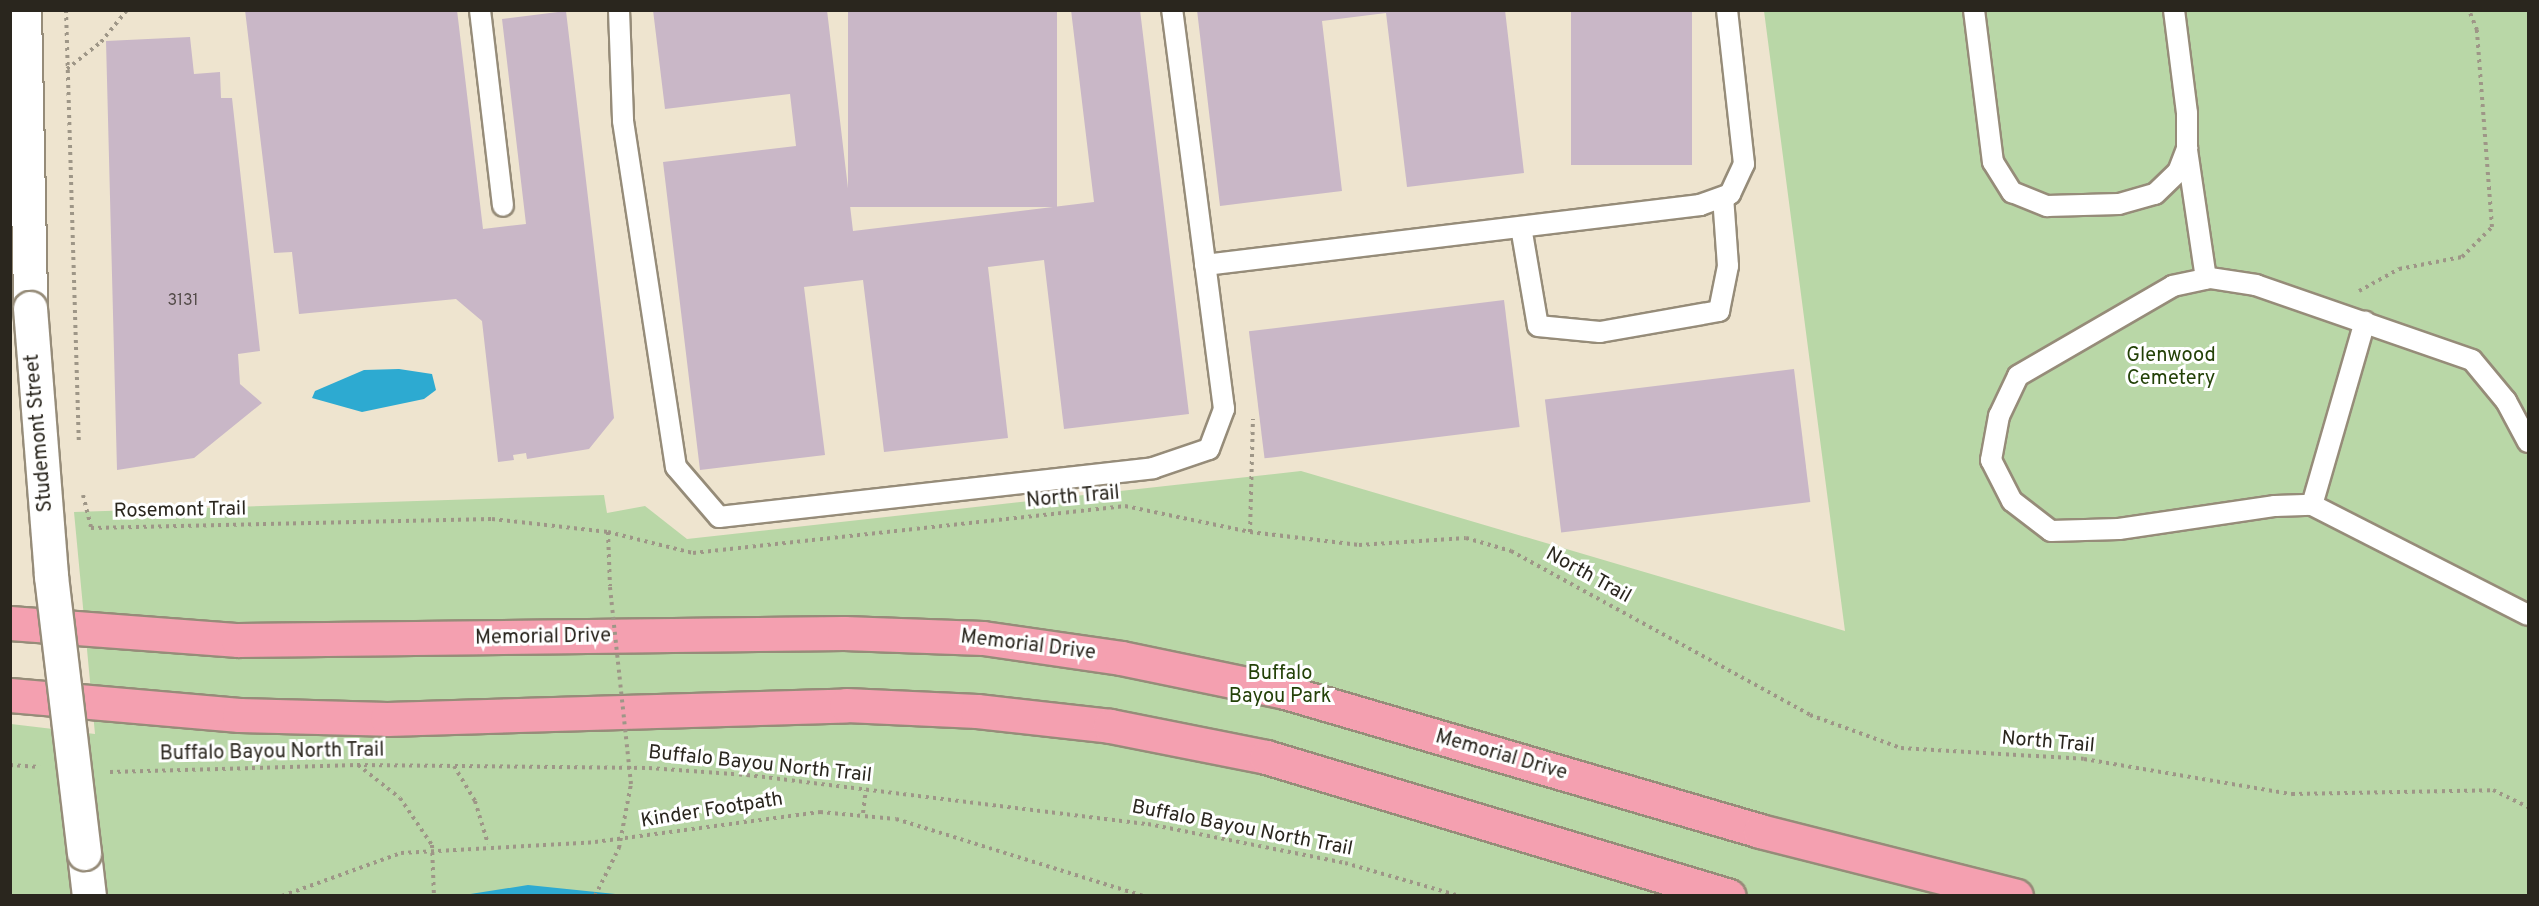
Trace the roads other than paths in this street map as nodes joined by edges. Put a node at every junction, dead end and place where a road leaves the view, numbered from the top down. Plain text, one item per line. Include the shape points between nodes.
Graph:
1 (24, 10) edge
2 (480, 10) edge
3 (619, 10) edge
4 (1172, 10) edge
5 (1727, 10) edge
6 (1974, 10) edge
7 (2174, 10) edge
8 (2187, 147) junction
9 (1723, 197) junction
10 (503, 206) dead end
11 (1521, 227) junction
12 (1205, 265) junction
13 (2206, 279) junction
14 (2365, 321) junction
15 (2529, 442) edge
16 (2312, 505) junction
17 (2529, 615) edge
18 (10, 623) edge
19 (10, 695) edge
20 (89, 896) edge
21 (1729, 896) edge
22 (2016, 896) edge

1 - 20 main road, Studemont Street, bridge via 30,308 51,576
2 - 10 lane
3 - 12 lane via 623,120 676,467 719,517 1153,468 1209,449 1224,409
4 - 12 lane
5 - 9 lane via 1744,164
6 - 8 lane via 1993,162 2012,192 2047,206 2119,204 2154,194 2178,172
7 - 8 lane
8 - 13 lane
9 - 11 lane via 1700,205
9 - 11 lane via 1728,266 1719,311 1600,332 1538,326
11 - 12 lane
13 - 14 lane via 2256,285
13 - 16 lane via 2173,286 2018,375 1999,416 1991,460 2012,501 2051,531 2119,529 2275,506
14 - 15 lane via 2472,360 2506,402
14 - 16 lane
16 - 17 lane
18 - 22 main road, Memorial Drive via 84,632 298,641 844,633 983,638 1122,658 1285,692 1760,831
19 - 21 main road via 239,715 387,719 846,705 977,711 1110,726 1266,757

